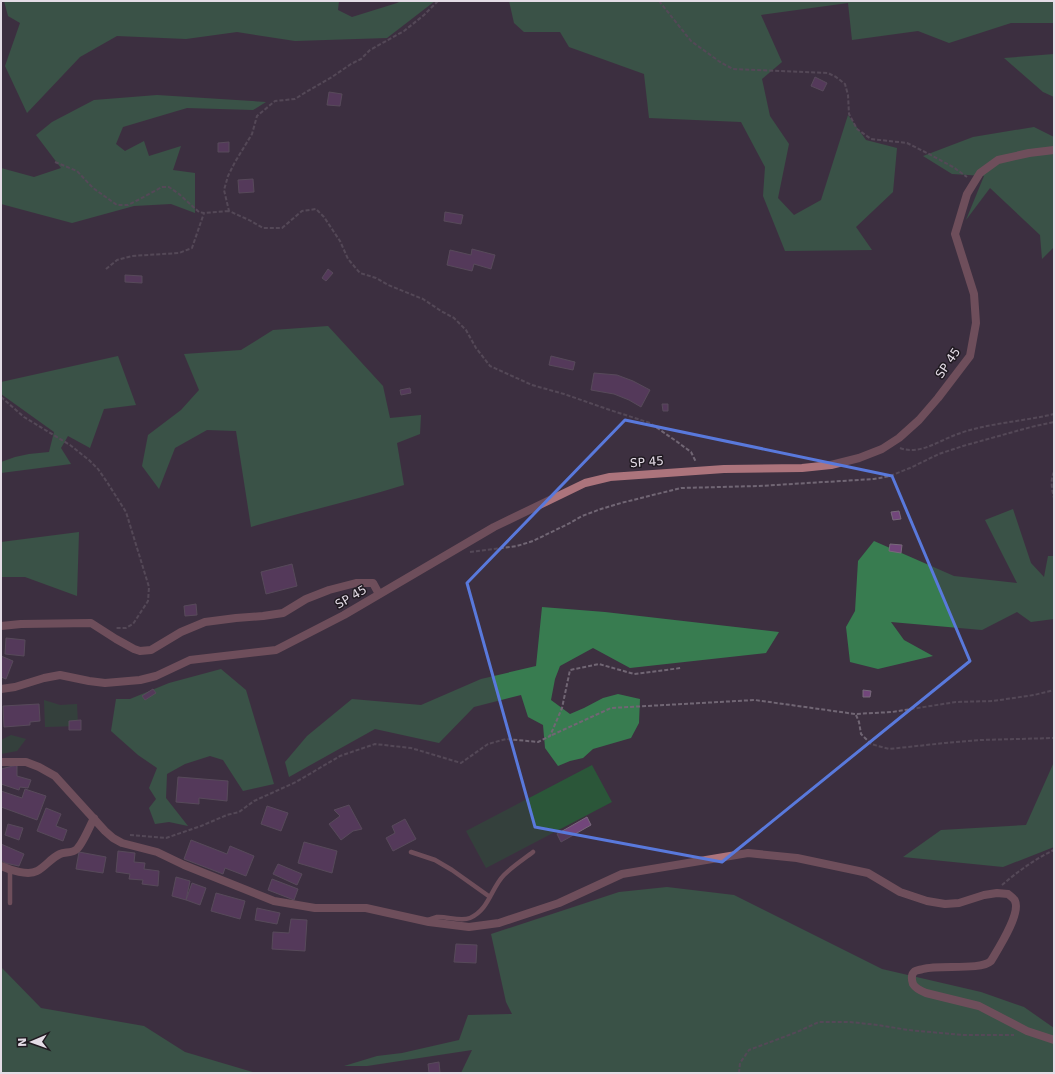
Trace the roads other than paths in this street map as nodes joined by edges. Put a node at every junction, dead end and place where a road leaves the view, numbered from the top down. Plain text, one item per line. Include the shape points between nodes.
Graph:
1 (1054, 150) edge
2 (379, 594) junction
3 (1, 626) edge
4 (1, 689) edge
5 (1, 762) edge
6 (13, 762) junction
7 (1, 766) edge
8 (94, 818) junction
9 (411, 852) dead end
10 (533, 852) dead end
11 (1, 866) edge
12 (10, 870) junction
13 (490, 897) junction
14 (10, 903) dead end
15 (426, 921) junction
16 (1054, 1040) edge

1 - 2 street, SP 45 via 998,160 980,173 966,194 955,234 974,294 976,323 970,356 919,420 899,438 882,449 831,465 610,477 585,483 494,527
2 - 3 street via 373,583 356,583 306,599 282,613 205,622 150,650 140,651 91,623
2 - 4 street, SP 45 via 276,650 190,660 156,676 140,680 105,683 60,675
5 - 6 street
6 - 7 street
6 - 8 street via 26,762 55,776
8 - 12 street via 76,850 55,857 32,873
8 - 15 street via 105,831 122,843 157,852 274,901 315,908 366,908
9 - 13 lane via 435,860
10 - 13 lane via 504,875
11 - 12 street
12 - 14 lane
13 - 15 lane via 486,905 469,919 436,917
15 - 16 street via 469,927 499,922 559,903 622,874 748,853 797,858 868,873 900,892 945,904 960,903 984,895 1008,894 1015,900 1016,910 1008,932 988,964 927,968 914,973 912,982 920,991 979,1006 1027,1031

